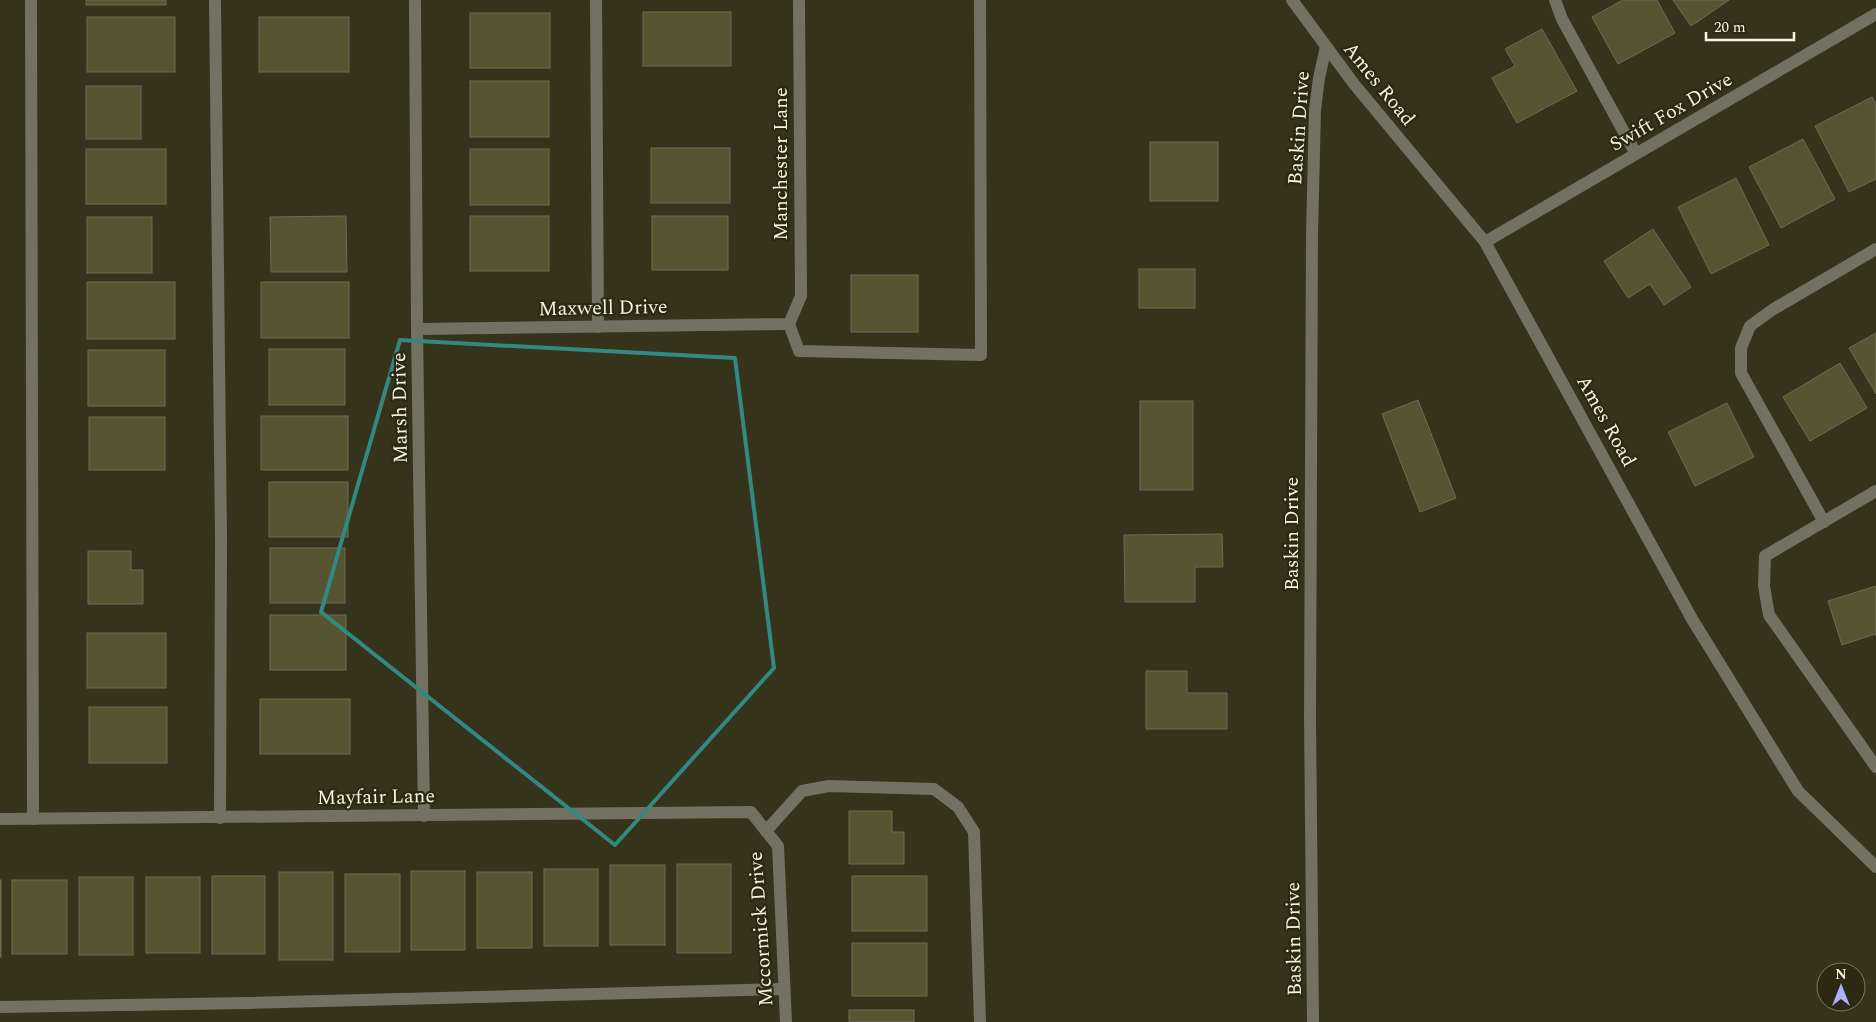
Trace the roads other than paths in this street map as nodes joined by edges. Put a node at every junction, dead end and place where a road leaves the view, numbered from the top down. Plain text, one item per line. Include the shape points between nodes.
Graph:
1 (30, 0) edge
2 (216, 0) edge
3 (415, 0) edge
4 (596, 0) edge
5 (799, 0) edge
6 (980, 0) edge
7 (1292, 0) edge
8 (1555, 0) edge
9 (1876, 14) edge
10 (1326, 47) junction
11 (1636, 154) junction
12 (1485, 242) junction
13 (1876, 249) edge
14 (789, 324) junction
15 (598, 327) junction
16 (417, 329) junction
17 (1876, 492) edge
18 (1824, 522) junction
19 (1876, 767) edge
20 (752, 812) joint
21 (424, 816) junction
22 (33, 818) junction
23 (220, 818) junction
24 (0, 819) edge
25 (766, 831) junction
26 (1876, 867) edge
27 (784, 989) junction
28 (0, 1007) edge
29 (786, 1022) edge
30 (980, 1022) edge
31 (1313, 1022) edge

1 - 22 street
2 - 23 street
3 - 16 street, Marsh Drive
4 - 15 street
5 - 14 street, Manchester Lane via 801,296
6 - 14 street via 982,355 799,350
7 - 10 street, Ames Road
8 - 11 street via 1562,19
9 - 11 street, Swift Fox Drive
10 - 12 street, Ames Road
10 - 31 street, Baskin Drive via 1315,110 1312,234 1310,718
11 - 12 street, Swift Fox Drive
12 - 26 street, Ames Road via 1692,619 1798,790
13 - 18 street via 1750,326 1741,348 1741,373
14 - 15 street, Maxwell Drive
15 - 16 street, Maxwell Drive
16 - 21 street, Marsh Drive
17 - 18 street
18 - 19 street via 1765,556 1764,586 1769,616
20 - 21 street, Mayfair Lane
20 - 25 street, Mccormick Drive
21 - 23 street, Mayfair Lane
22 - 23 street, Mayfair Lane
22 - 24 street, Mayfair Lane
25 - 27 street, Mccormick Drive via 778,846
25 - 30 street via 802,792 829,786 934,789 958,807 974,832
27 - 28 street
27 - 29 street, Mccormick Drive

